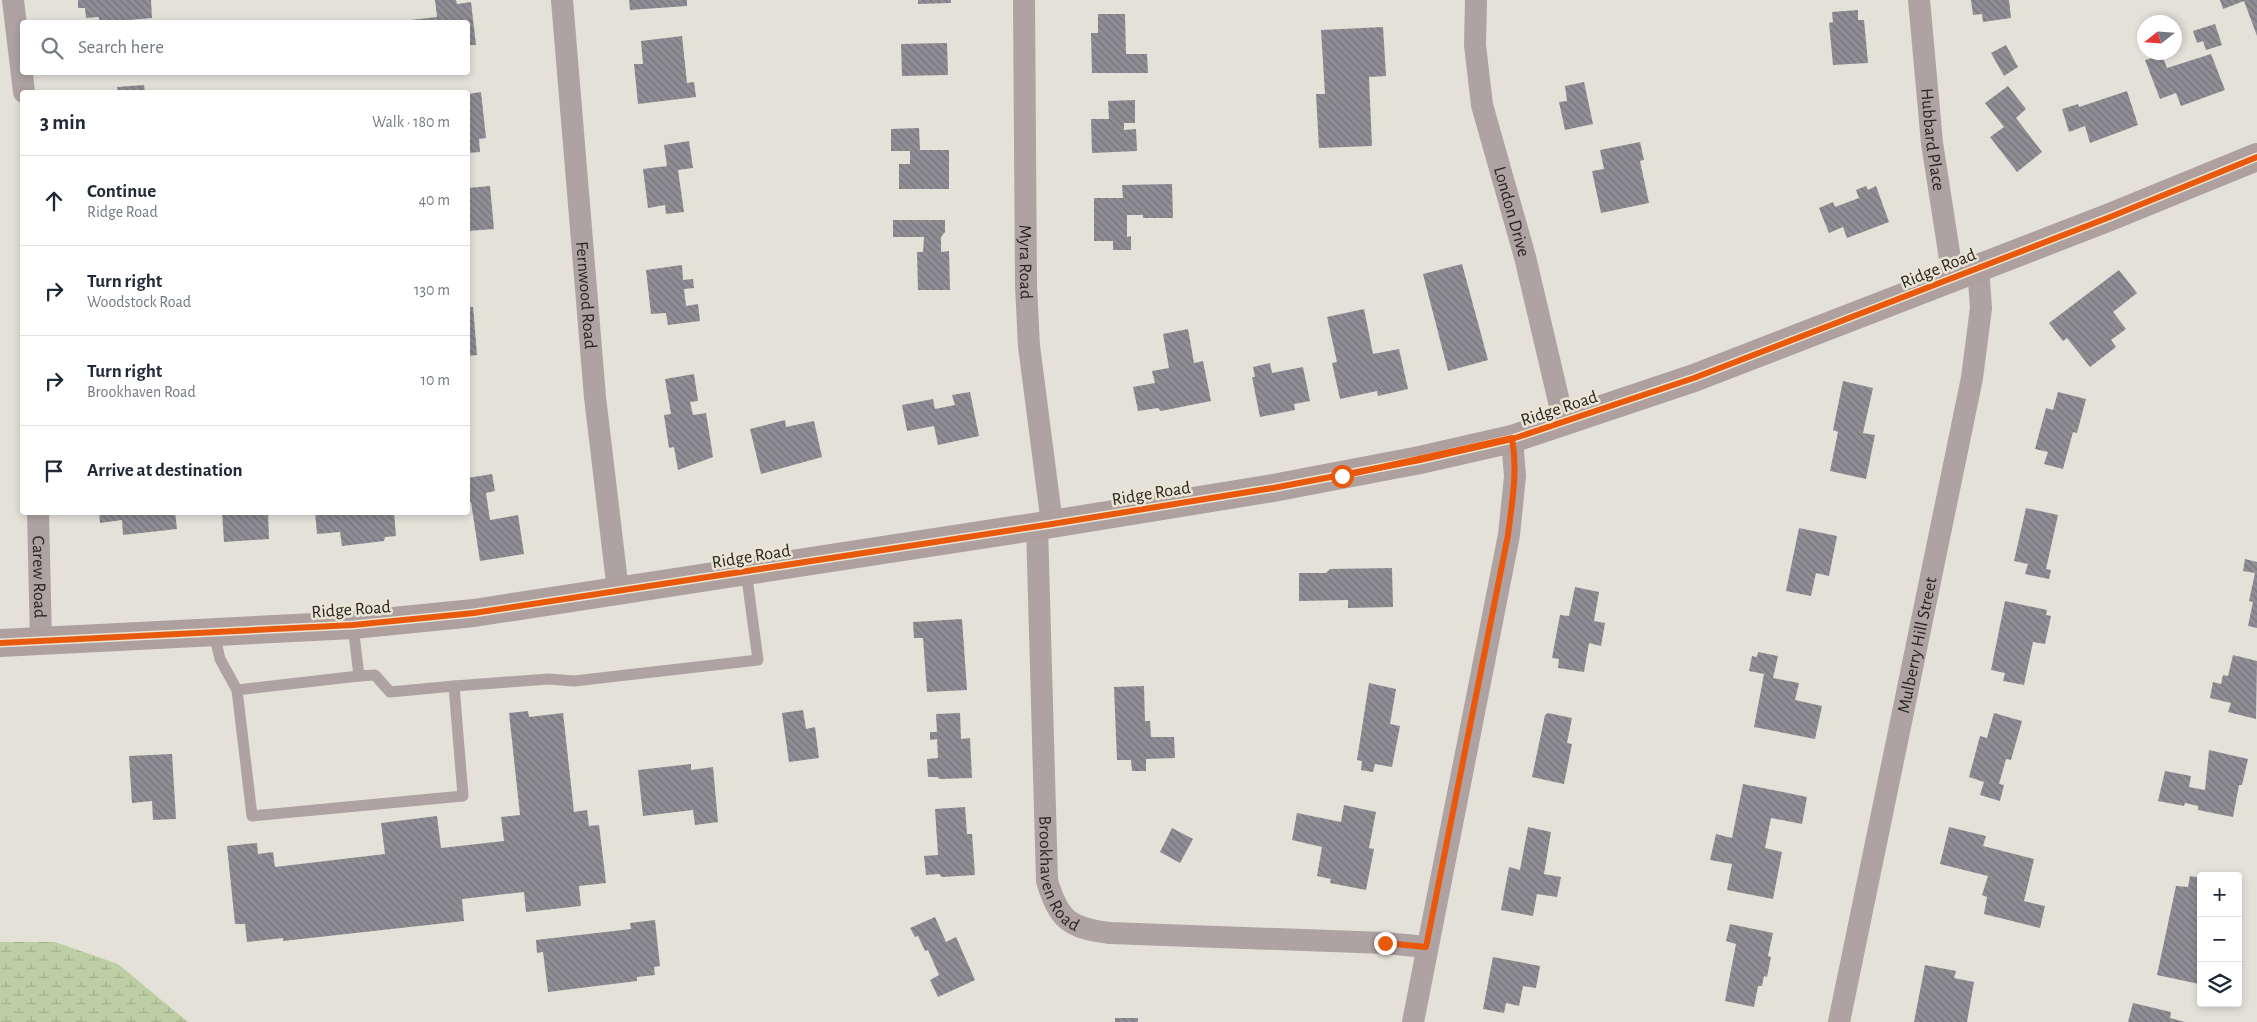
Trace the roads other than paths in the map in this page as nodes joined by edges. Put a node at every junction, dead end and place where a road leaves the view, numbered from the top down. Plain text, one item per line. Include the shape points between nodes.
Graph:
1 (13, 0) edge
2 (562, 0) edge
3 (1024, 0) edge
4 (1476, 0) edge
5 (1919, 0) edge
6 (20, 59) edge
7 (22, 75) edge
8 (24, 90) edge
9 (2257, 157) edge
10 (1978, 267) junction
11 (1953, 278) junction
12 (1564, 422) junction
13 (1512, 438) junction
14 (38, 515) edge
15 (1045, 525) junction
16 (746, 572) junction
17 (618, 590) junction
18 (352, 625) junction
19 (214, 632) junction
20 (41, 641) junction
21 (0, 643) edge
22 (359, 676) junction
23 (454, 686) junction
24 (237, 690) junction
25 (1426, 947) junction
26 (1413, 1022) edge
27 (1839, 1022) edge

1 - 6 street
2 - 17 street, Fernwood Road via 595,398
3 - 15 street, Myra Road via 1026,286
4 - 12 street, London Drive via 1475,45 1482,105 1525,257
5 - 11 street, Hubbard Place via 1932,143
7 - 8 street
9 - 10 main road, Ridge Road
10 - 11 main road, Ridge Road
10 - 27 street, Mulberry Hill Street via 1981,308 1972,378
11 - 12 main road, Ridge Road via 1694,378
12 - 13 main road, Ridge Road
13 - 15 main road, Ridge Road via 1342,476
13 - 25 street via 1516,476 1508,535
14 - 20 street, Carew Road
15 - 16 main road, Ridge Road
15 - 25 street, Brookhaven Road via 1047,881 1054,904 1067,921 1088,930 1110,933
16 - 17 main road, Ridge Road
16 - 23 lane via 758,660 574,681 549,679
17 - 18 main road, Ridge Road via 474,613
18 - 19 main road, Ridge Road
18 - 22 lane
19 - 20 main road, Ridge Road
19 - 24 lane via 220,659
20 - 21 main road, Ridge Road
22 - 23 lane via 375,675 390,692
22 - 24 lane
23 - 24 lane via 464,796 252,816
25 - 26 street

